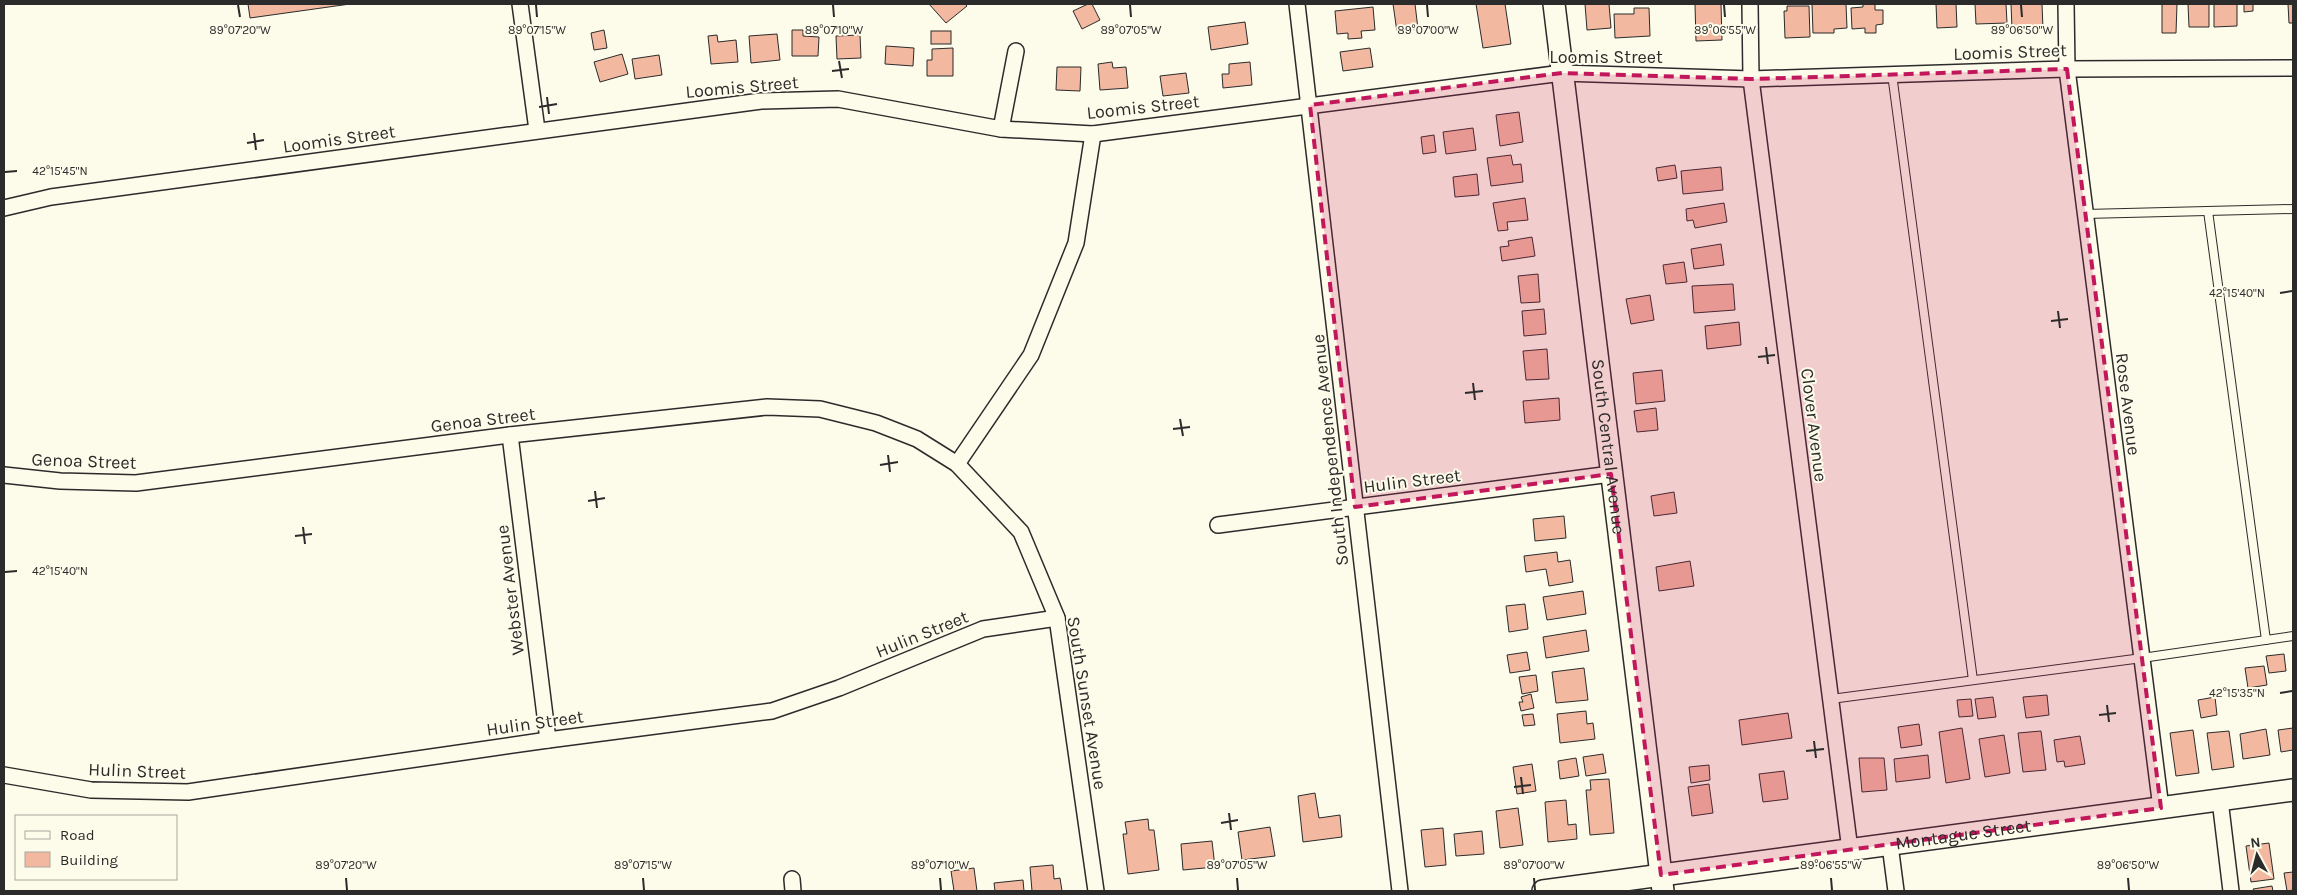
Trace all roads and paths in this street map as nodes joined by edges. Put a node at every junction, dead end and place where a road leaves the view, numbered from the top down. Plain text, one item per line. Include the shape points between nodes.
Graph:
1 (520, 4) edge
2 (1296, 4) edge
3 (1554, 4) edge
4 (1750, 4) edge
5 (2066, 4) edge
6 (1016, 51) dead end
7 (2293, 68) edge
8 (2066, 69) junction
9 (1562, 73) junction
10 (1892, 74) junction
11 (1751, 79) junction
12 (1310, 105) junction
13 (1001, 129) junction
14 (537, 130) junction
15 (1093, 134) junction
16 (4, 208) edge
17 (2293, 209) edge
18 (2208, 211) junction
19 (2085, 214) junction
20 (510, 435) junction
21 (957, 464) junction
22 (1611, 474) junction
23 (4, 475) edge
24 (1355, 507) junction
25 (1218, 525) dead end
26 (1057, 618) junction
27 (2293, 636) edge
28 (2266, 640) junction
29 (2142, 658) junction
30 (1973, 680) junction
31 (1830, 699) junction
32 (548, 740) junction
33 (4, 775) edge
34 (2293, 790) edge
35 (2220, 800) junction
36 (2161, 808) junction
37 (1890, 845) junction
38 (1850, 850) junction
39 (1662, 883) edge
40 (1579, 889) edge
41 (1096, 891) edge
42 (1400, 891) edge
43 (1543, 891) edge
44 (1896, 891) edge
45 (2231, 891) edge

1 - 14 street
2 - 12 street, South Independence Avenue
3 - 9 main road, South Central Avenue
4 - 11 street, Clover Avenue
5 - 8 street, Rose Avenue
6 - 13 street
7 - 8 street, Loomis Street
8 - 10 street, Loomis Street
8 - 19 street, Rose Avenue
9 - 11 street, Loomis Street
9 - 12 street, Loomis Street
9 - 22 main road, South Central Avenue
10 - 11 street, Loomis Street
10 - 30 lane
11 - 31 street, Clover Avenue
12 - 15 street, Loomis Street
12 - 24 street, South Independence Avenue
13 - 14 street, Loomis Street via 838,99 761,101
13 - 15 street, Loomis Street
14 - 16 street, Loomis Street via 51,197
15 - 21 street via 1076,243 1031,355
17 - 18 lane
18 - 19 lane
18 - 28 lane
19 - 29 street, Rose Avenue
20 - 21 street, Genoa Street via 767,406 820,409 885,426 917,439
20 - 23 street, Genoa Street via 136,483 60,481
20 - 32 street, Webster Avenue
21 - 26 street, South Sunset Avenue via 1021,532
22 - 24 street, Hulin Street
22 - 39 main road, South Central Avenue
24 - 25 street, Hulin Street
24 - 42 street, South Independence Avenue
26 - 32 street, Hulin Street via 983,629 839,688 772,711
26 - 41 street, South Sunset Avenue
27 - 28 lane
28 - 29 lane
29 - 30 lane
29 - 36 street, Rose Avenue
30 - 31 lane
31 - 38 street, Clover Avenue
32 - 33 street, Hulin Street via 188,792 91,790
34 - 35 main road, Montague Street
35 - 36 main road, Montague Street
35 - 45 street
36 - 37 main road, Montague Street
37 - 38 main road, Montague Street
37 - 44 street
38 - 39 main road, Montague Street
39 - 40 main road, Montague Street
40 - 43 main road, Montague Street

